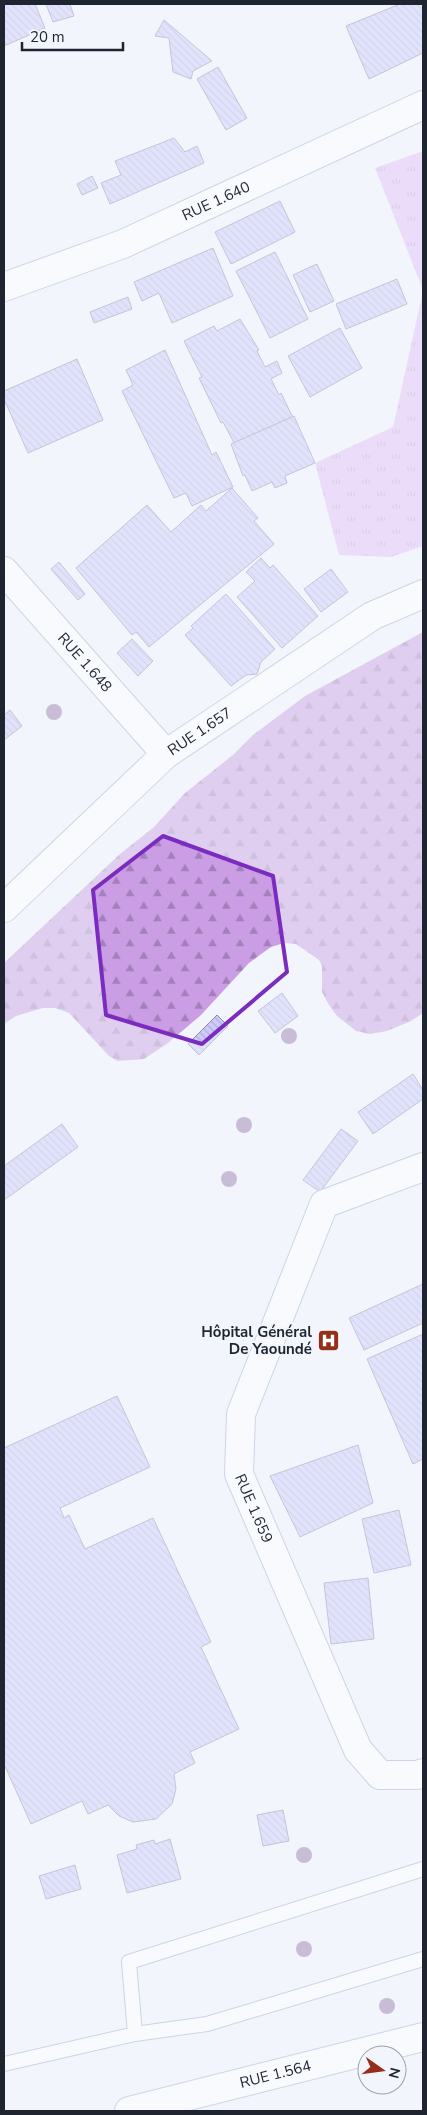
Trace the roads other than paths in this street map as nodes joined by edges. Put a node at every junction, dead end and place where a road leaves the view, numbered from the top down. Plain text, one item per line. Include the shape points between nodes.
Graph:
1 (423, 106) edge
2 (4, 287) edge
3 (4, 571) edge
4 (423, 594) edge
5 (166, 754) junction
6 (4, 908) edge
7 (423, 1167) edge
8 (423, 1773) edge
9 (423, 1868) edge
10 (423, 1959) edge
11 (135, 2034) junction
12 (423, 2036) edge
13 (4, 2064) edge
14 (129, 2111) edge

1 - 2 street, RUE 1.640 via 123,244
3 - 5 street, RUE 1.648
4 - 5 street, RUE 1.657 via 372,616
5 - 6 street, RUE 1.657
7 - 8 street, RUE 1.659 via 324,1204 241,1414 239,1474 358,1750 380,1775
9 - 11 lane via 129,1962
10 - 11 lane via 207,2024
11 - 13 lane
12 - 14 street, RUE 1.564

